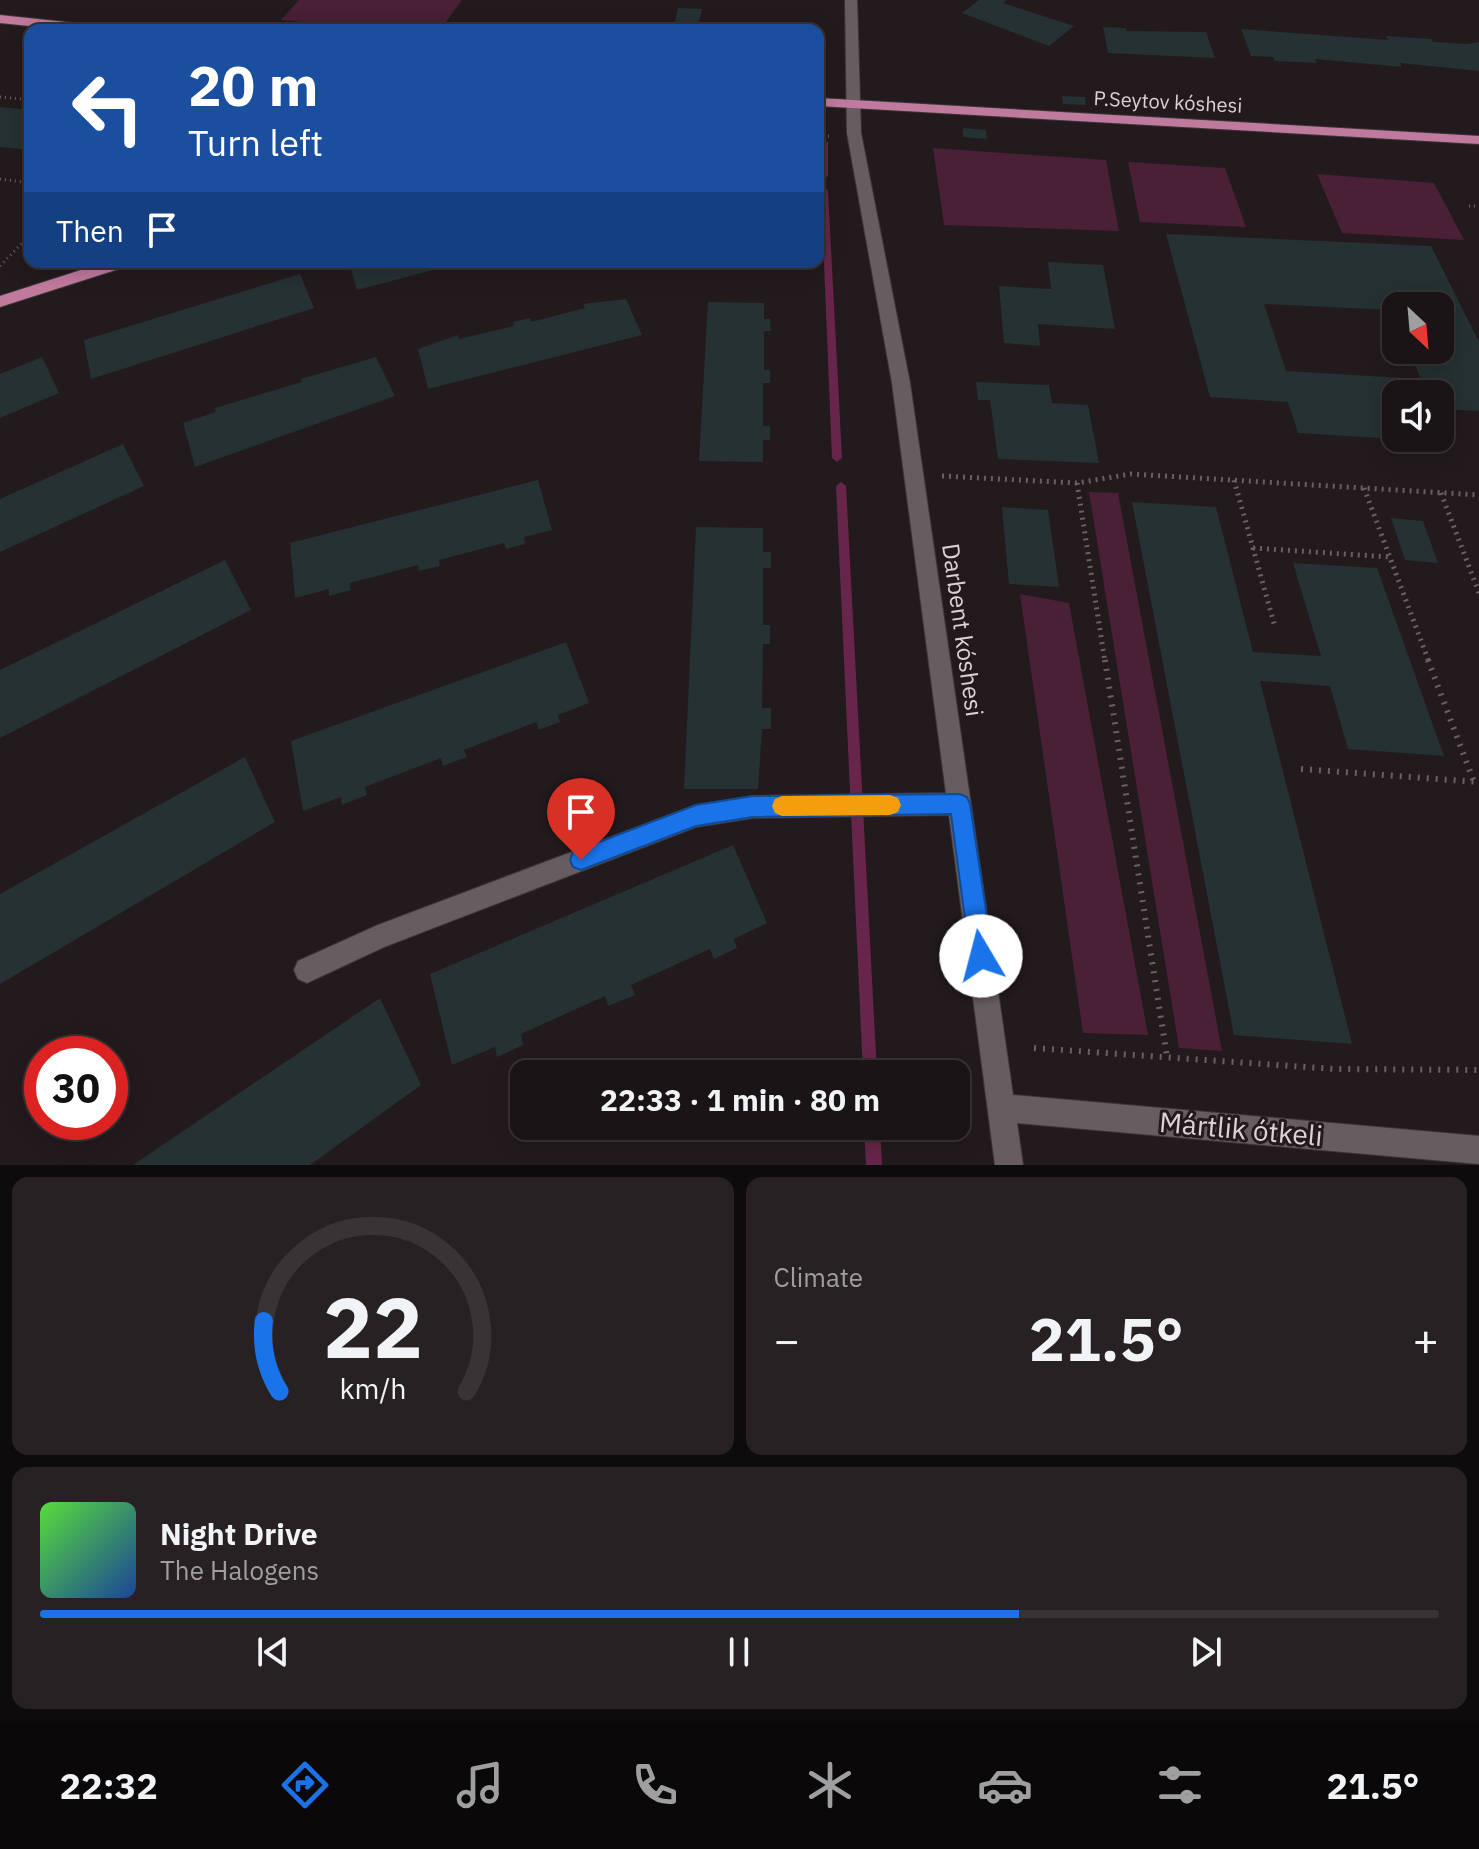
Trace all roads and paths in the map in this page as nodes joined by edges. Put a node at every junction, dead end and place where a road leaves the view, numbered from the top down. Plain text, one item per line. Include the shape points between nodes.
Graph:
1 (851, 0) edge
2 (0, 19) edge
3 (47, 24) edge
4 (0, 97) edge
5 (24, 99) edge
6 (824, 104) edge
7 (854, 104) junction
8 (1479, 140) edge
9 (0, 179) edge
10 (24, 182) edge
11 (1469, 206) dead end
12 (1479, 206) edge
13 (24, 241) edge
14 (0, 266) edge
15 (105, 268) edge
16 (0, 302) edge
17 (941, 476) dead end
18 (1234, 480) junction
19 (1077, 483) junction
20 (1364, 488) junction
21 (1441, 493) junction
22 (1479, 495) edge
23 (1253, 548) junction
24 (1390, 557) junction
25 (1479, 593) edge
26 (1275, 627) dead end
27 (1301, 769) dead end
28 (1477, 782) edge
29 (960, 804) junction
30 (307, 970) dead end
31 (1034, 1048) dead end
32 (1167, 1057) junction
33 (1479, 1070) edge
34 (1003, 1108) junction
35 (1479, 1150) edge
36 (1009, 1165) edge

1 - 7 street, Darbent kóshesi
2 - 3 main road
4 - 5 path
6 - 7 main road, P.Seytov kóshesi
7 - 8 main road, P.Seytov kóshesi
7 - 29 street, Darbent kóshesi via 854,133 901,383
9 - 10 path
11 - 12 path
13 - 14 path
15 - 16 main road
17 - 19 path
18 - 19 path via 1131,474
18 - 20 path
18 - 23 path
19 - 32 path
20 - 21 path
20 - 24 path
21 - 22 path
21 - 25 path
23 - 24 path
23 - 26 path
24 - 28 path
27 - 28 path
29 - 30 street via 753,807 696,816 378,937
29 - 34 street, Darbent kóshesi
31 - 32 path
32 - 33 path via 1335,1069
34 - 35 street, Mártlik ótkeli
34 - 36 street, Darbent kóshesi

